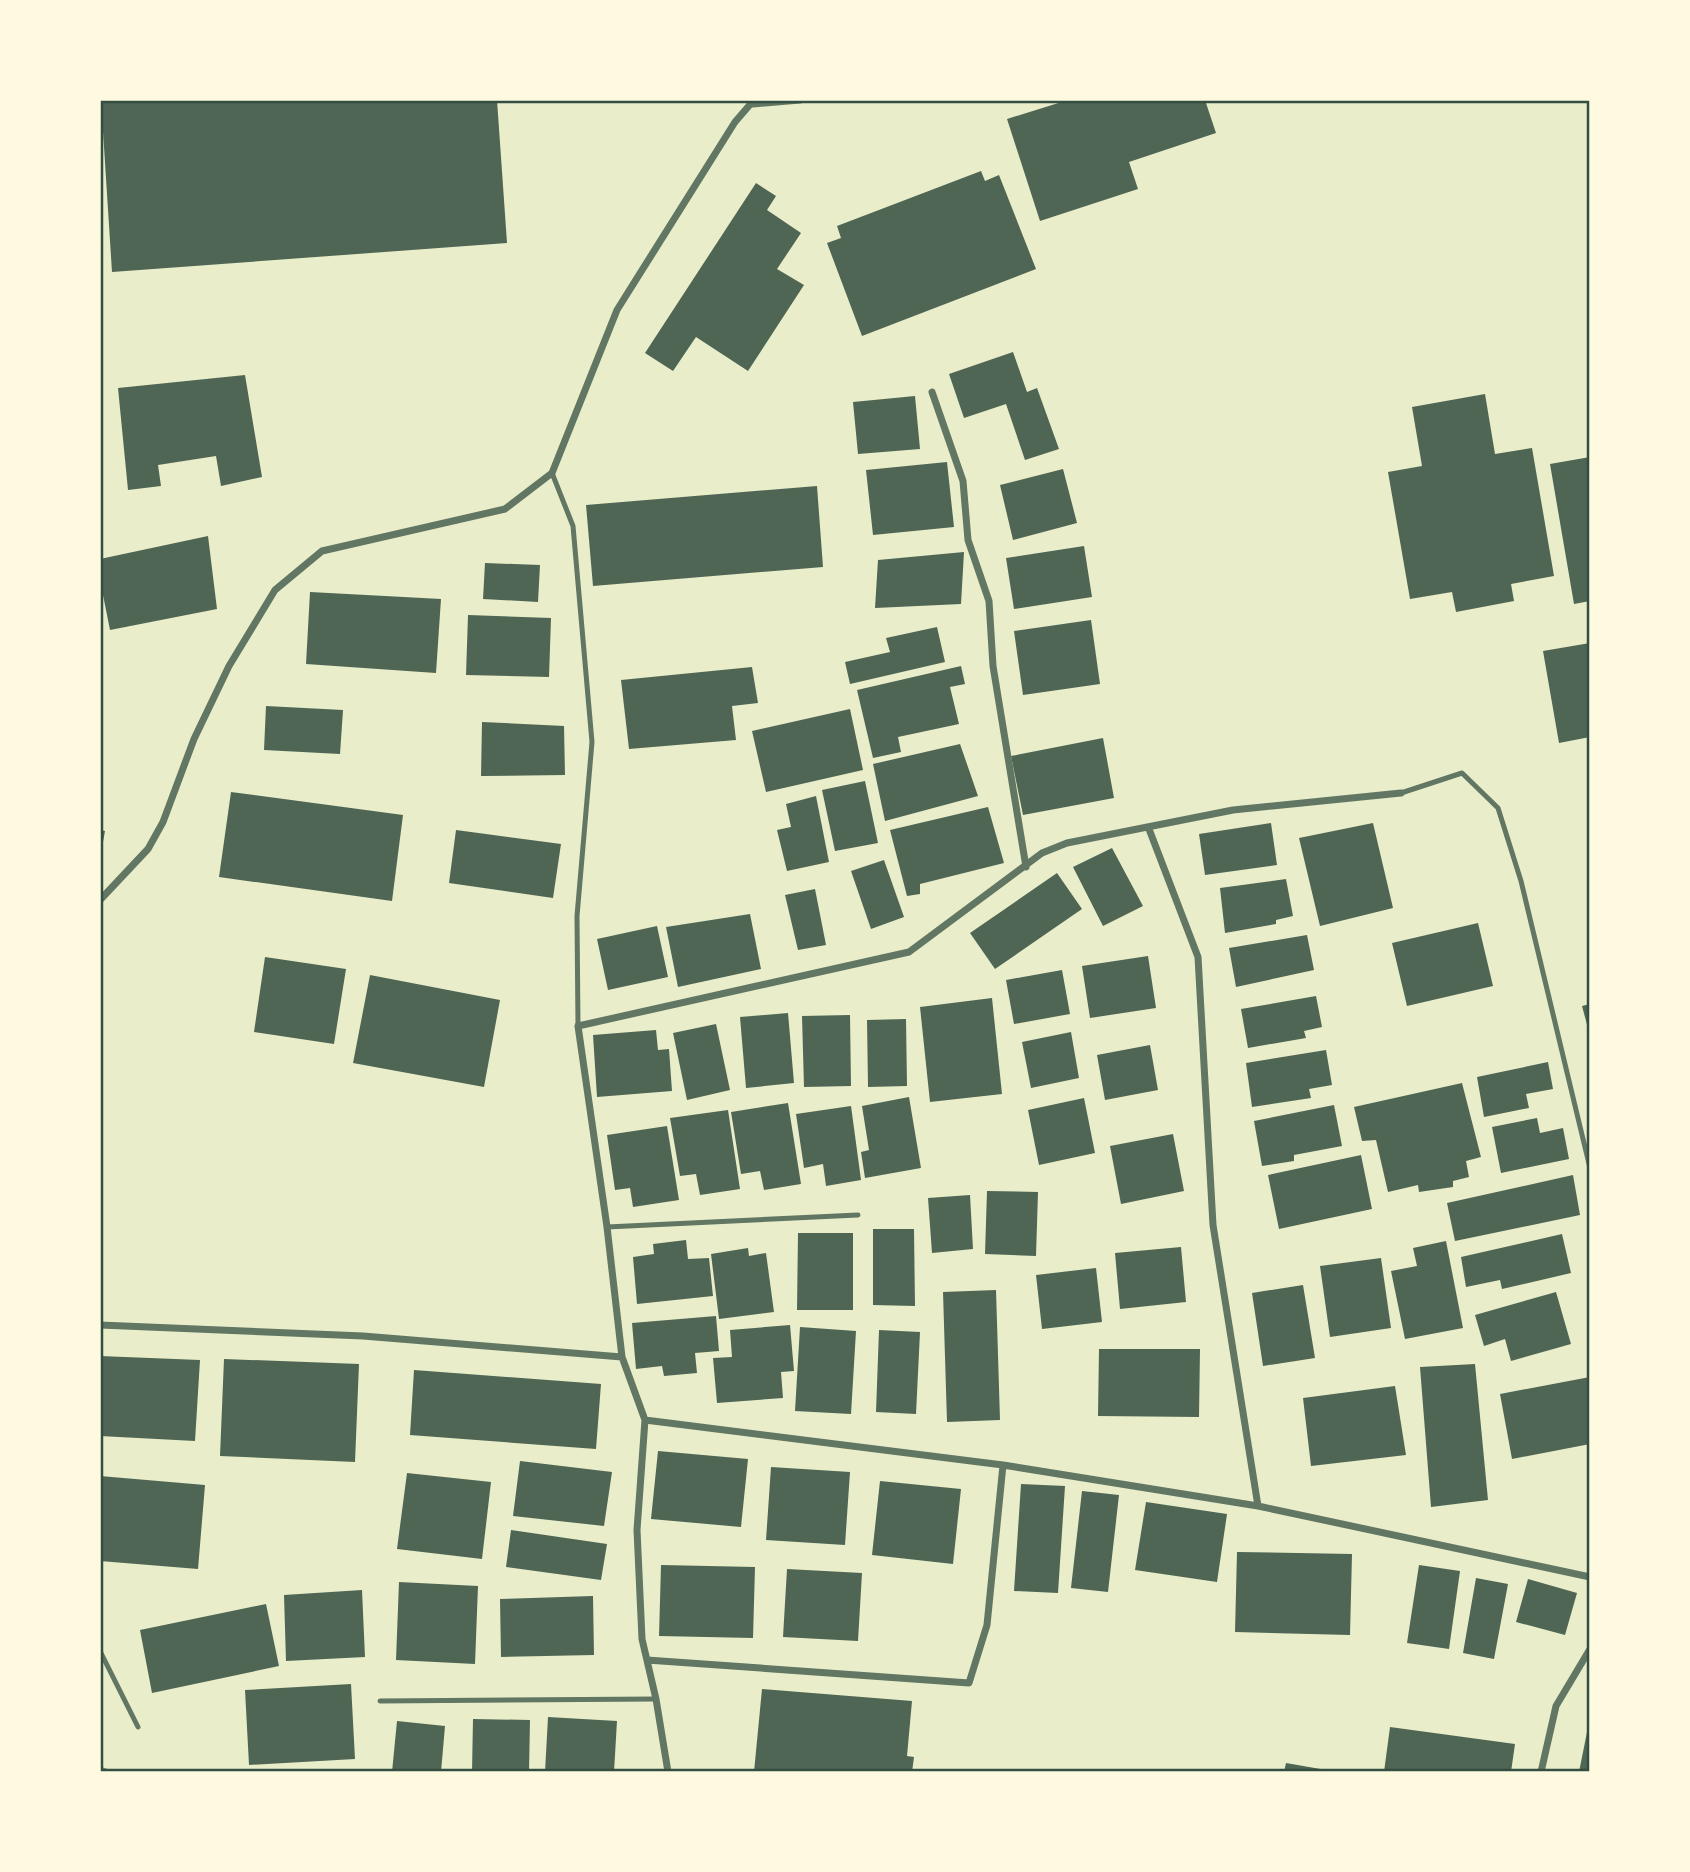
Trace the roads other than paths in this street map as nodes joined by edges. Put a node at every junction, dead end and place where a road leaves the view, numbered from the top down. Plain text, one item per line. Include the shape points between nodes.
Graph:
1 (800, 100) edge
2 (754, 102) edge
3 (932, 392) dead end
4 (552, 472) junction
5 (1401, 793) joint
6 (1149, 829) junction
7 (1026, 867) junction
8 (100, 900) edge
9 (578, 1027) junction
10 (1590, 1168) edge
11 (859, 1215) dead end
12 (607, 1227) junction
13 (100, 1325) edge
14 (622, 1357) junction
15 (645, 1420) junction
16 (1003, 1465) junction
17 (1258, 1506) junction
18 (1590, 1577) edge
19 (1590, 1649) edge
20 (100, 1651) edge
21 (647, 1660) junction
22 (656, 1699) junction
23 (380, 1701) dead end
24 (138, 1727) dead end
25 (668, 1772) edge
26 (1541, 1772) edge

1 - 2 street
2 - 4 street via 735,122 617,310
3 - 7 street via 962,481 968,540 989,601 993,666
4 - 8 street via 505,509 322,551 275,590 229,666 148,849
4 - 9 lane via 573,526 592,742 577,916
5 - 6 street via 1233,810
5 - 10 lane via 1462,773 1498,808 1521,881
6 - 7 street via 1067,843 1042,853
6 - 17 street via 1198,957 1213,1226
7 - 9 street via 909,952
9 - 12 street
11 - 12 lane
12 - 14 street
13 - 14 street via 363,1336
14 - 15 street
15 - 16 street
15 - 21 street via 637,1530
16 - 17 street
16 - 21 street via 987,1625 969,1683
17 - 18 street
19 - 26 street via 1556,1706
20 - 24 lane
21 - 22 street
22 - 23 lane
22 - 25 street

